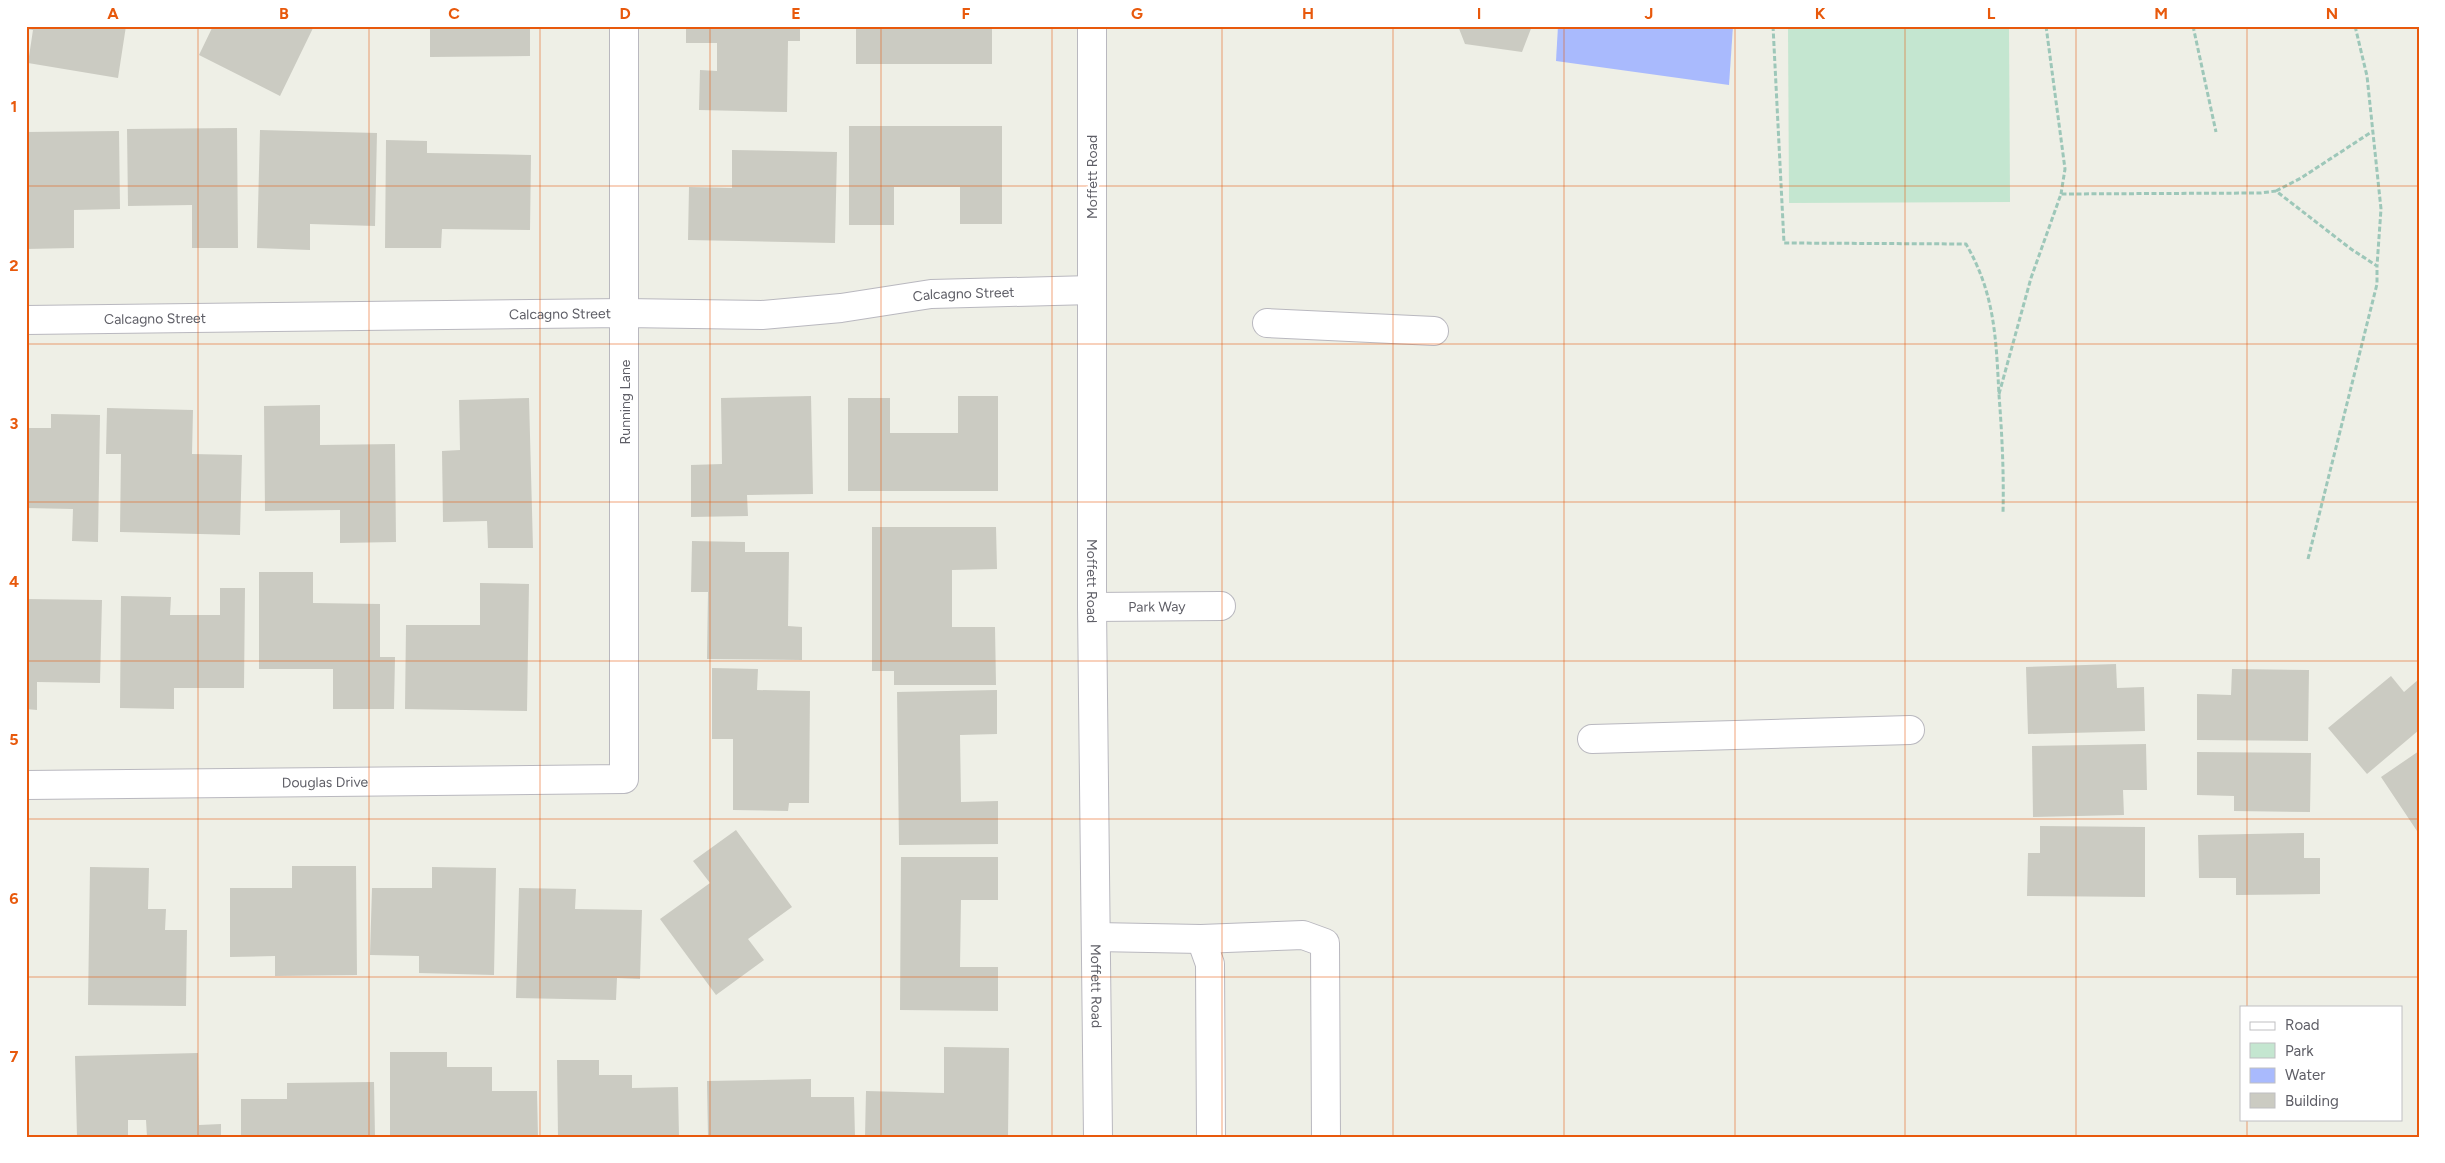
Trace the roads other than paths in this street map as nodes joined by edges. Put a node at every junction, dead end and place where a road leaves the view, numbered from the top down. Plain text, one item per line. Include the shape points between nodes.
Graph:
1 (624, 26) edge
2 (1092, 26) edge
3 (1092, 290) junction
4 (625, 312) junction
5 (26, 320) edge
6 (1267, 323) dead end
7 (1434, 331) dead end
8 (1221, 606) dead end
9 (1092, 607) junction
10 (1910, 730) dead end
11 (1592, 739) dead end
12 (624, 779) joint
13 (26, 785) edge
14 (1096, 937) junction
15 (1201, 939) junction
16 (1098, 1137) edge
17 (1211, 1137) edge
18 (1326, 1137) edge

1 - 4 street, Running Lane
2 - 3 street, Moffett Road
3 - 4 street, Calcagno Street via 930,294 840,308 762,314
3 - 9 street, Moffett Road
4 - 5 street, Calcagno Street
4 - 12 street, Running Lane
6 - 7 street
8 - 9 street, Park Way
9 - 14 street, Moffett Road
10 - 11 street
12 - 13 street, Douglas Drive
14 - 15 street
14 - 16 street, Moffett Road
15 - 17 street via 1210,964
15 - 18 street via 1303,935 1325,943

